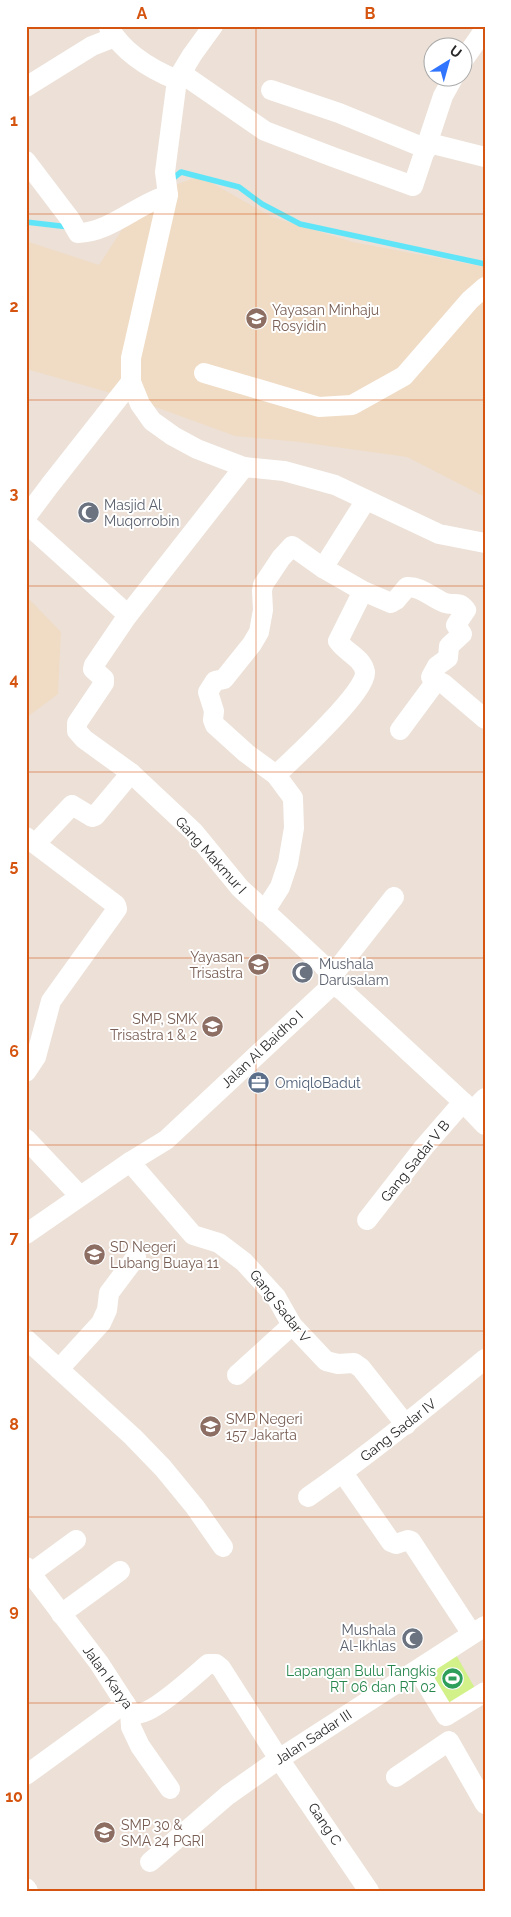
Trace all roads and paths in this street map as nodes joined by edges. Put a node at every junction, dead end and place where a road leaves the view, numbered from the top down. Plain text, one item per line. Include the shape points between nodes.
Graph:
1 (213, 26) edge
2 (485, 29) edge
3 (111, 32) edge
4 (474, 45) edge
5 (179, 76) junction
6 (26, 87) edge
7 (448, 88) edge
8 (271, 90) dead end
9 (428, 146) junction
10 (485, 157) edge
11 (26, 160) edge
12 (167, 186) junction
13 (485, 287) edge
14 (204, 373) dead end
15 (131, 382) junction
16 (244, 467) junction
17 (366, 500) junction
18 (26, 517) edge
19 (26, 523) edge
20 (485, 543) edge
21 (323, 568) junction
22 (363, 592) junction
23 (128, 615) junction
24 (437, 680) junction
25 (485, 719) edge
26 (400, 730) dead end
27 (131, 773) junction
28 (276, 775) junction
29 (31, 840) edge
30 (394, 897) dead end
31 (264, 912) junction
32 (335, 982) junction
33 (26, 1072) edge
34 (476, 1109) edge
35 (26, 1139) edge
36 (130, 1162) junction
37 (80, 1196) junction
38 (367, 1220) dead end
39 (26, 1234) edge
40 (136, 1257) dead end
41 (292, 1325) junction
42 (26, 1339) edge
43 (485, 1359) edge
44 (59, 1369) junction
45 (237, 1375) dead end
46 (406, 1425) junction
47 (344, 1473) junction
48 (308, 1497) dead end
49 (76, 1540) dead end
50 (223, 1547) dead end
51 (29, 1570) edge
52 (120, 1571) dead end
53 (61, 1614) junction
54 (479, 1630) edge
55 (418, 1670) junction
56 (485, 1692) edge
57 (127, 1707) junction
58 (279, 1759) junction
59 (26, 1775) edge
60 (396, 1777) dead end
61 (170, 1790) dead end
62 (485, 1804) edge
63 (150, 1862) dead end
64 (369, 1891) edge

1 - 5 street
2 - 4 street
3 - 5 street via 144,64
3 - 6 street
5 - 9 street via 265,130 413,186
5 - 12 street
7 - 9 street
8 - 9 street
9 - 10 street
11 - 12 street via 74,226 87,232 156,199
12 - 15 street via 132,358
13 - 14 street via 404,376 352,405 318,407
15 - 16 street via 140,404 152,421 197,449
15 - 18 street
16 - 17 street via 304,475
16 - 23 street
17 - 20 street via 439,534
17 - 21 street
19 - 23 street
21 - 22 street
21 - 28 street via 296,547 290,547 263,585 259,632 224,679 216,681 208,692 215,726
22 - 24 street via 391,603 407,587 414,586 445,603 458,603 466,609 456,626 462,634 449,646 448,658 431,674
22 - 28 street via 338,641 362,664 363,682 345,706
23 - 27 street, Gang Makmur I via 94,664 93,669 104,683 78,723 77,731
24 - 25 street
24 - 26 street
27 - 29 street via 95,816 72,805
27 - 31 street, Gang Makmur I via 194,832
28 - 31 street via 293,798 294,828 280,886
29 - 33 street via 117,909 51,1001 36,1057
30 - 32 street
31 - 32 street, Gang Makmur I via 322,964
32 - 34 street
32 - 36 street, Jalan Al Baidho I via 166,1140
34 - 38 street, Gang Sadar V B via 424,1147
35 - 37 street
36 - 37 street, Jalan Al Baidho I
36 - 41 street, Gang Sadar V via 187,1230 202,1239 219,1243 244,1262 276,1297
37 - 39 street, Jalan Al Baidho I
40 - 44 street via 108,1293 101,1323
41 - 45 street
41 - 46 street, Gang Sadar V via 326,1361 354,1363 361,1368
42 - 44 street
43 - 46 street, Gang Sadar IV
44 - 50 street via 157,1462
46 - 47 street, Gang Sadar IV
47 - 48 street, Gang Sadar IV
47 - 54 street via 391,1542 396,1544 410,1540
49 - 51 street
51 - 53 street, Jalan Karya
52 - 53 street
53 - 57 street, Jalan Karya via 99,1663
54 - 55 street, Jalan Sadar III
55 - 56 street via 446,1716
55 - 58 street, Jalan Sadar III
57 - 58 street, Jalan Karya via 137,1714 144,1713 208,1664 216,1664
57 - 59 street
57 - 61 street via 131,1727 140,1746
58 - 63 street, Jalan Sadar III via 228,1795
58 - 64 street, Gang C
60 - 62 street via 449,1742

